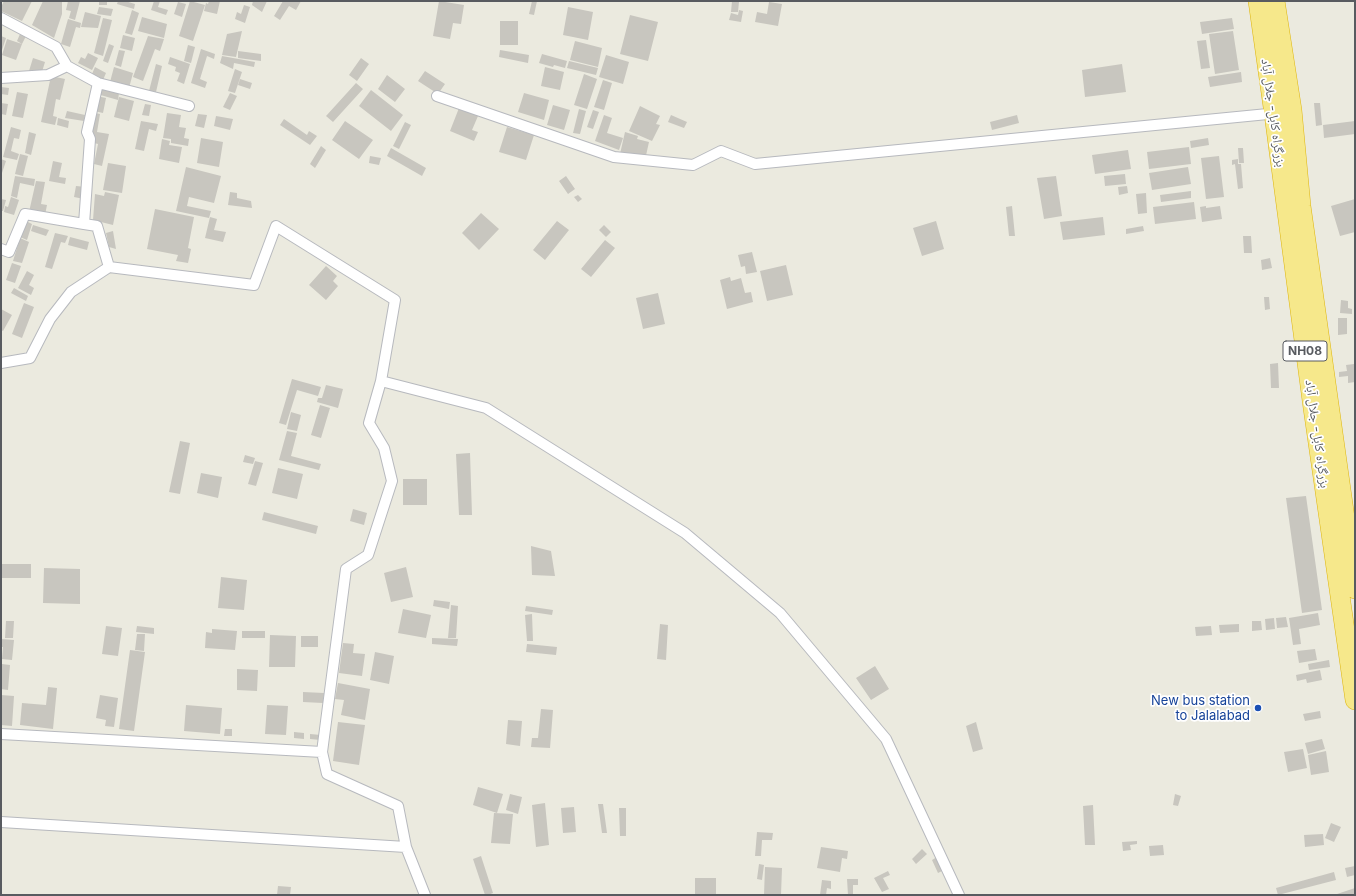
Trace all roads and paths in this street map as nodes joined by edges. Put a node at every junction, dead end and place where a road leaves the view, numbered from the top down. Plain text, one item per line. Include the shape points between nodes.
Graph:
1 (1258, 1) edge
2 (1276, 1) edge
3 (1, 18) edge
4 (67, 66) junction
5 (1, 78) edge
6 (98, 83) junction
7 (437, 96) dead end
8 (189, 106) dead end
9 (1283, 112) junction
10 (84, 224) junction
11 (1, 249) edge
12 (108, 267) junction
13 (1, 363) edge
14 (381, 381) junction
15 (1321, 406) junction
16 (1355, 589) edge
17 (1353, 677) edge
18 (1355, 700) edge
19 (1, 734) edge
20 (322, 752) junction
21 (1, 822) edge
22 (406, 847) junction
23 (425, 895) edge
24 (959, 895) edge

1 - 9 highway, بزرگراه کابل- جلال آباد / NH08
2 - 9 highway, بزرگراه کابل- جلال آباد / NH08
3 - 4 street via 56,47
4 - 5 street via 48,75
4 - 6 street
6 - 8 street
6 - 10 street via 87,132 90,139
7 - 9 street via 614,157 692,165 721,151 756,164
9 - 15 highway, بزرگراه کابل- جلال آباد / NH08
10 - 11 street via 25,214 9,252
10 - 12 street via 97,226
12 - 13 street via 71,292 50,319 30,358
12 - 14 street via 254,285 276,226 395,300
14 - 20 street via 369,423 384,448 392,481 368,555 346,569
14 - 24 street via 486,408 686,533 780,613 886,739
15 - 16 highway, بزرگراه کابل- جلال آباد / NH08
15 - 17 highway, بزرگراه کابل- جلال آباد / NH08
17 - 18 highway, بزرگراه کابل- جلال آباد / NH08
19 - 20 street
20 - 22 street via 327,774 398,806
21 - 22 street
22 - 23 street

